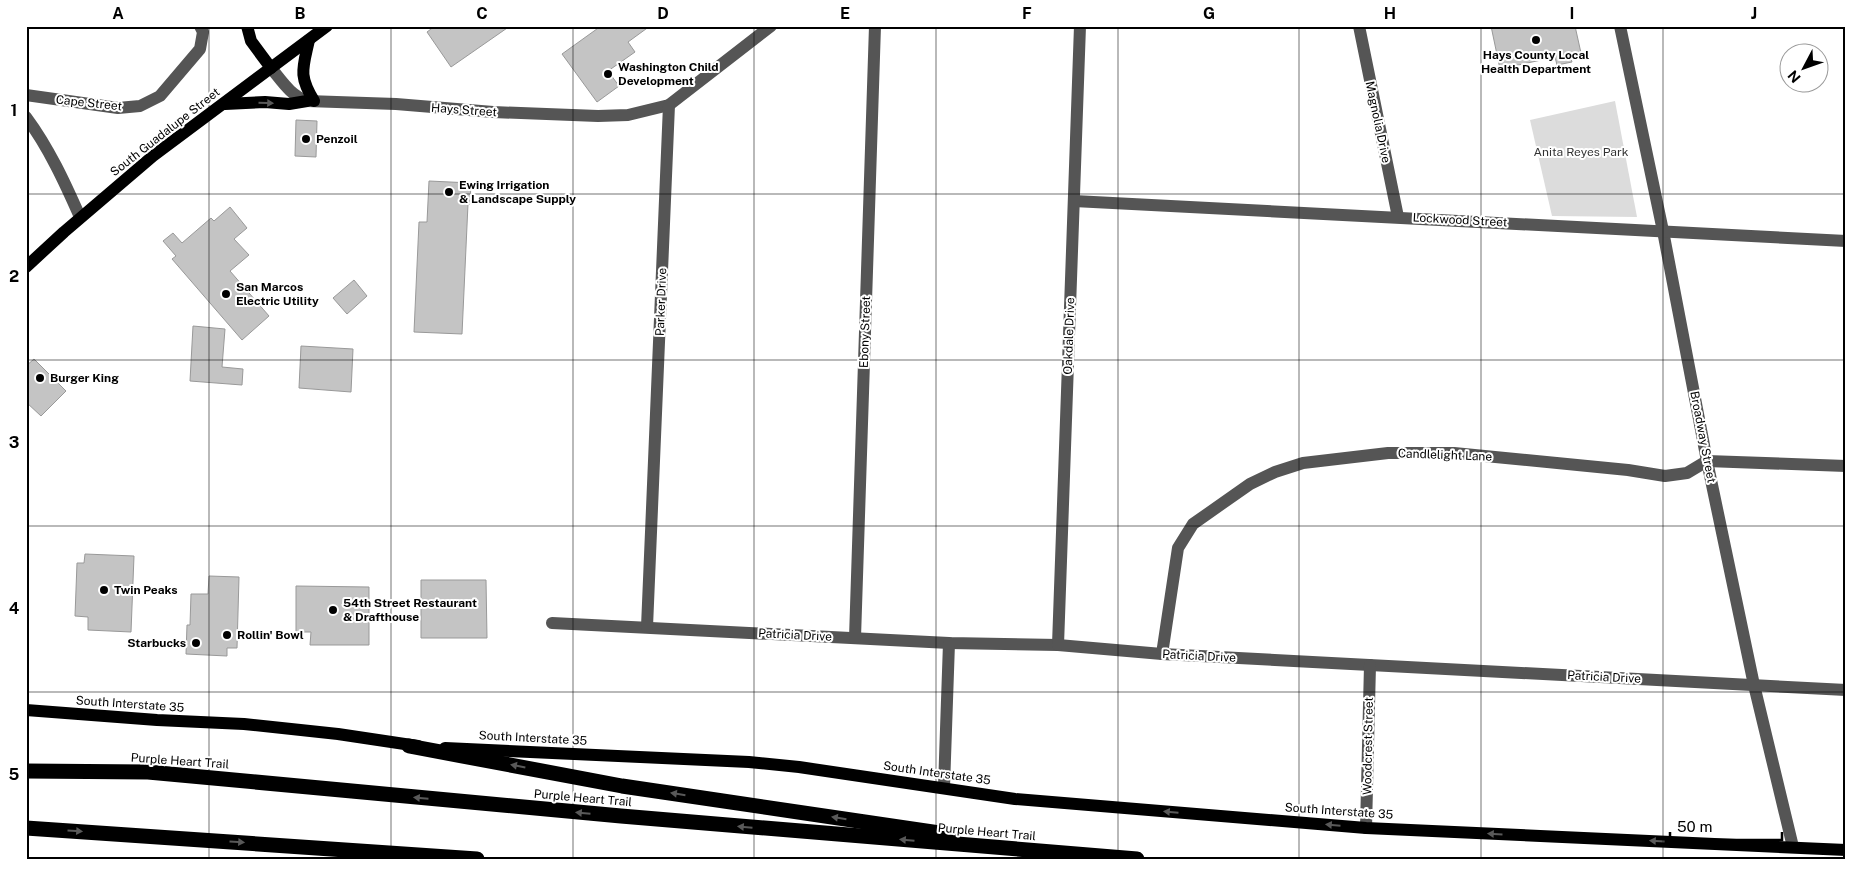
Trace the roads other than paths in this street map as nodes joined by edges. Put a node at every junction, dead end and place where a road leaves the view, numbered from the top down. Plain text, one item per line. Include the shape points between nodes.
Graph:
1 (247, 26) edge
2 (327, 26) edge
3 (771, 26) edge
4 (875, 26) edge
5 (1080, 26) edge
6 (1359, 26) edge
7 (1620, 26) edge
8 (201, 29) edge
9 (309, 40) junction
10 (271, 68) junction
11 (26, 95) edge
12 (310, 101) junction
13 (225, 104) junction
14 (670, 105) junction
15 (26, 117) edge
16 (1074, 201) junction
17 (1398, 217) junction
18 (80, 218) junction
19 (1664, 231) junction
20 (1846, 241) edge
21 (26, 267) edge
22 (1707, 461) junction
23 (1846, 466) edge
24 (552, 623) dead end
25 (647, 627) junction
26 (855, 638) junction
27 (949, 643) junction
28 (1058, 645) junction
29 (1162, 654) junction
30 (1370, 665) junction
31 (1754, 685) junction
32 (1846, 690) edge
33 (26, 710) edge
34 (409, 746) junction
35 (26, 771) edge
36 (944, 787) junction
37 (26, 828) edge
38 (1366, 828) junction
39 (1793, 847) junction
40 (358, 850) junction
41 (1846, 850) edge
42 (1095, 856) junction
43 (401, 859) edge
44 (477, 859) edge
45 (1137, 859) edge

1 - 10 main road via 251,40
2 - 9 main road, South Guadalupe Street
3 - 14 street
4 - 26 street, Ebony Street
5 - 16 street, Oakdale Drive
6 - 17 street, Magnolia Drive
7 - 19 street, Broadway Street
8 - 11 street, Cape Street via 200,49 160,96 140,106 118,108
9 - 10 main road, South Guadalupe Street
9 - 12 main road via 302,72
10 - 12 street via 297,98
10 - 13 main road, South Guadalupe Street
13 -> 12 main road
12 - 14 street, Hays Street via 598,116 628,116
13 - 18 main road, South Guadalupe Street via 153,156
14 - 25 street, Parker Drive
15 - 18 street via 62,178
16 - 17 street, Lockwood Street
16 - 28 street, Oakdale Drive
17 - 19 street, Lockwood Street
18 - 21 main road, South Guadalupe Street
19 - 20 street, Lockwood Street
19 - 22 street, Broadway Street
22 - 23 street
22 - 29 street, Candlelight Lane via 1687,473 1665,476 1454,453 1388,453 1303,462 1250,484 1193,524 1178,548
22 - 31 street, Broadway Street
24 - 25 street, Patricia Drive
25 - 26 street, Patricia Drive
26 - 27 street, Patricia Drive
27 - 28 street, Patricia Drive
27 - 36 street
28 - 29 street, Patricia Drive
29 - 30 street, Patricia Drive
30 - 31 street, Patricia Drive
30 - 38 street, Woodcrest Street
31 - 32 street, Patricia Drive
31 - 39 street, Broadway Street
33 - 34 main road, South Interstate 35 via 244,724 338,734
34 - 36 main road, South Interstate 35 via 748,762
42 -> 34 highway via 622,786
42 -> 35 highway, Purple Heart Trail via 148,772
38 -> 36 main road, South Interstate 35 via 1015,799
37 -> 40 highway
39 -> 38 main road, South Interstate 35
39 - 41 main road, South Interstate 35
40 - 43 highway
40 - 44 highway
42 - 45 highway, Purple Heart Trail

